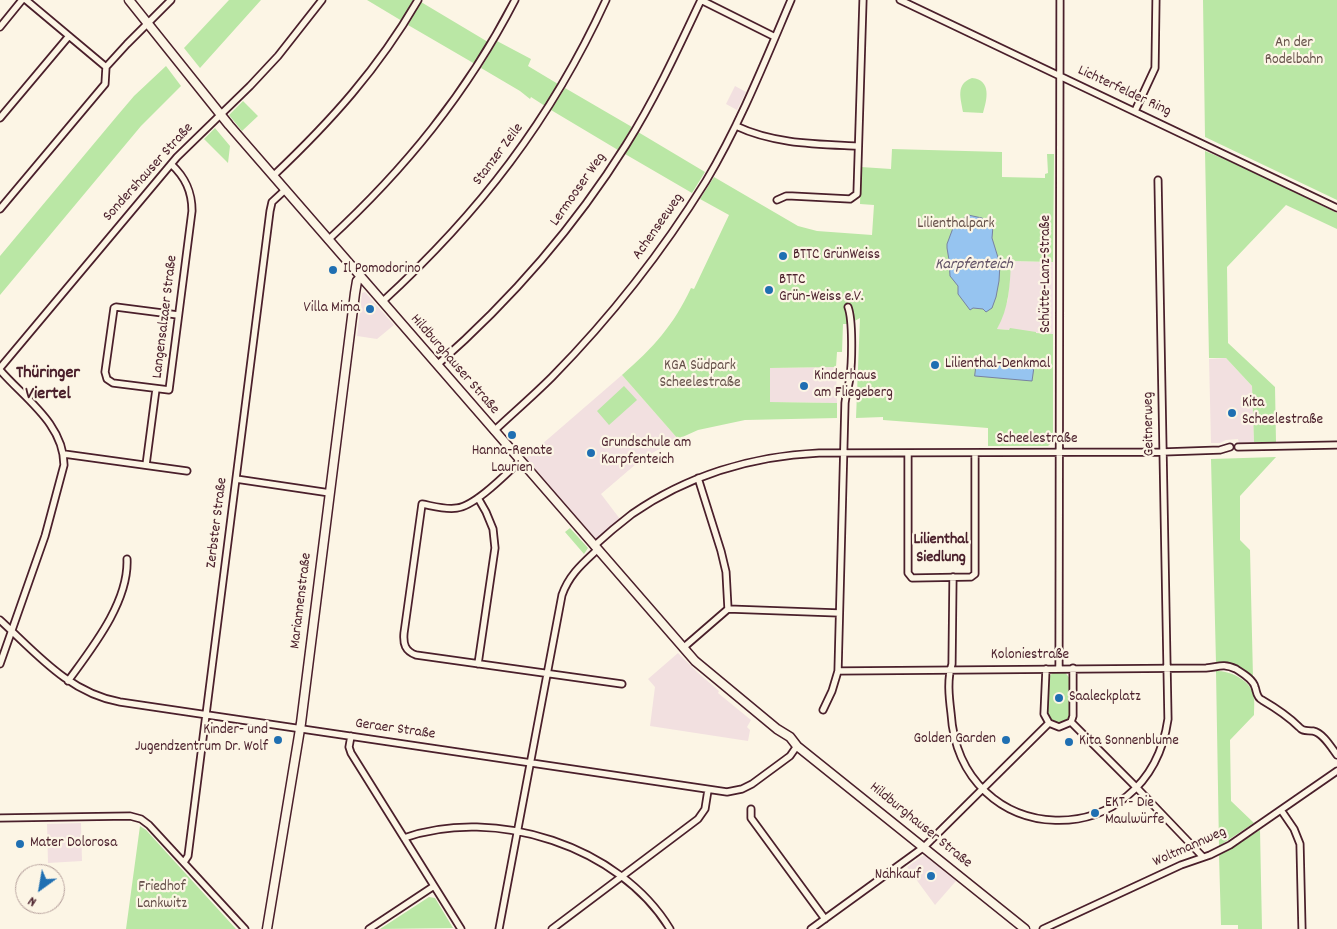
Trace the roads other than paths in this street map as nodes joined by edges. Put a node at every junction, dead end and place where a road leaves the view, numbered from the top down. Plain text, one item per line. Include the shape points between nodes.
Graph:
1 (24, 0) edge
2 (129, 0) edge
3 (172, 0) edge
4 (322, 0) edge
5 (418, 0) edge
6 (515, 0) edge
7 (606, 0) edge
8 (701, 0) edge
9 (791, 0) edge
10 (863, 0) edge
11 (900, 0) edge
12 (1060, 0) edge
13 (1156, 0) edge
14 (148, 24) junction
15 (0, 27) edge
16 (69, 36) junction
17 (775, 37) junction
18 (106, 67) junction
19 (1060, 76) junction
20 (1135, 111) junction
21 (220, 115) junction
22 (0, 118) edge
23 (736, 126) junction
24 (857, 146) junction
25 (171, 164) junction
26 (273, 176) junction
27 (1158, 180) dead end
28 (285, 190) junction
29 (778, 200) dead end
30 (1337, 208) edge
31 (0, 209) edge
32 (328, 240) junction
33 (360, 278) junction
34 (382, 302) junction
35 (848, 307) dead end
36 (178, 315) junction
37 (437, 365) junction
38 (0, 369) edge
39 (156, 388) junction
40 (494, 431) junction
41 (1337, 446) edge
42 (1238, 447) dead end
43 (1230, 448) dead end
44 (1059, 452) junction
45 (1163, 452) junction
46 (844, 453) junction
47 (908, 453) junction
48 (976, 453) junction
49 (64, 454) junction
50 (520, 462) junction
51 (146, 465) junction
52 (187, 471) dead end
53 (698, 478) junction
54 (236, 479) junction
55 (330, 493) junction
56 (478, 498) junction
57 (596, 548) junction
58 (127, 559) dead end
59 (953, 577) junction
60 (728, 609) junction
61 (839, 613) junction
62 (0, 620) edge
63 (12, 631) junction
64 (683, 648) junction
65 (0, 664) edge
66 (478, 664) junction
67 (1046, 668) junction
68 (1059, 668) junction
69 (1073, 668) junction
70 (1167, 668) junction
71 (838, 670) junction
72 (950, 670) junction
73 (548, 674) junction
74 (68, 681) junction
75 (622, 684) dead end
76 (823, 710) dead end
77 (206, 715) junction
78 (1071, 722) junction
79 (1049, 723) junction
80 (300, 729) junction
81 (351, 736) junction
82 (797, 746) junction
83 (1337, 756) edge
84 (530, 764) junction
85 (1337, 771) edge
86 (1137, 788) junction
87 (982, 789) junction
88 (708, 790) junction
89 (751, 809) dead end
90 (1281, 810) junction
91 (0, 818) edge
92 (518, 831) junction
93 (404, 838) junction
94 (924, 847) junction
95 (1203, 857) junction
96 (184, 862) junction
97 (622, 877) junction
98 (434, 886) junction
99 (825, 919) junction
100 (245, 929) edge
101 (267, 929) edge
102 (370, 929) edge
103 (461, 929) edge
104 (499, 929) edge
105 (552, 929) edge
106 (670, 929) edge
107 (811, 929) edge
108 (1025, 929) edge
109 (1042, 929) edge
110 (1302, 929) edge

1 - 15 street
1 - 16 street
2 - 14 main road, Hildburghauser Straße
3 - 14 street
4 - 21 street, Sondershauser Straße via 286,47
5 - 26 street via 397,36 351,97
6 - 32 street via 478,66 432,131 373,198
7 - 34 street, Stanzer Zeile via 556,96 499,178 446,240
8 - 17 street
8 - 37 street, Lermooser Weg via 642,117 589,200 528,276
9 - 17 street, Achenseeweg
10 - 24 street
11 - 19 street, Lichterfelder Ring
12 - 19 street, Schütte-Lanz-Straße
13 - 20 street via 1155,68
14 - 18 street
14 - 21 main road, Hildburghauser Straße
16 - 18 street
16 - 22 street
17 - 23 street, Achenseeweg
18 - 31 street via 105,84
19 - 20 street, Lichterfelder Ring
19 - 44 street, Schütte-Lanz-Straße
20 - 30 street, Lichterfelder Ring
21 - 25 street, Sondershauser Straße
21 - 26 main road, Hildburghauser Straße
23 - 24 street via 786,141
23 - 40 street, Achenseeweg via 701,188 632,287 551,378
24 - 29 street via 857,194 853,198 786,196
25 - 36 street, Langensalzaer Straße via 185,180 192,204
25 - 38 street, Sondershauser Straße
26 - 28 main road, Hildburghauser Straße
27 - 45 street, Geitnerweg
28 - 32 main road, Hildburghauser Straße
28 - 54 street, Zerbster Straße via 272,202 270,211
32 - 33 main road, Hildburghauser Straße
33 - 34 main road, Hildburghauser Straße
33 - 55 main road, Mariannenstraße via 355,293
34 - 37 main road, Hildburghauser Straße
35 - 46 street via 852,319
36 - 39 street, Langensalzaer Straße via 169,390
36 - 39 street via 116,307 113,311 105,372 107,379 113,383
37 - 40 main road, Hildburghauser Straße
38 - 49 street via 50,424
39 - 51 street, Langensalzaer Straße
40 - 50 main road, Hildburghauser Straße
41 - 42 street
43 - 45 street, Scheelestraße
44 - 45 street, Scheelestraße
44 - 48 street, Scheelestraße
44 - 68 street, Schütte-Lanz-Straße
45 - 70 street, Geitnerweg
46 - 47 street, Scheelestraße
46 - 53 street, Scheelestraße via 801,453 764,458
46 - 61 street
47 - 48 street, Scheelestraße
47 - 59 street via 909,576
48 - 59 street via 975,574
49 - 51 street
49 - 63 street via 62,475 48,525
50 - 56 street
50 - 57 main road, Hildburghauser Straße
51 - 52 street
53 - 57 street, Scheelestraße via 640,509
53 - 60 street via 726,572
54 - 55 street
54 - 77 street, Zerbster Straße
55 - 80 main road, Mariannenstraße
56 - 66 street via 493,529 495,548
56 - 66 street via 457,508 422,504 404,634 404,644 412,654
57 - 64 main road, Hildburghauser Straße
57 - 73 street, Scheelestraße via 574,571 564,588
58 - 74 street via 126,579 113,612
59 - 72 street, Geitnerweg
60 - 61 street
60 - 64 street
61 - 71 street
62 - 63 street, Geraer Straße
63 - 65 street
63 - 74 street, Geraer Straße
64 - 82 main road, Hildburghauser Straße via 702,668
66 - 73 street
67 - 68 street, Koloniestraße
67 - 72 street, Koloniestraße
67 - 79 street via 1044,714
68 - 69 street, Koloniestraße
69 - 70 street, Koloniestraße
69 - 78 street
70 - 83 street, Koloniestraße via 1213,668 1222,665 1244,674 1254,684 1255,693 1261,700 1296,722 1302,730 1319,735
70 - 86 street, Geitnerweg via 1168,719 1164,740 1153,767
71 - 72 street, Koloniestraße
71 - 76 street
72 - 87 street, Geitnerweg via 954,738 966,767
73 - 75 street
73 - 84 street, Scheelestraße
74 - 77 street, Geraer Straße via 92,695 112,701
77 - 80 street, Geraer Straße
77 - 96 street, Zerbster Straße via 188,856
78 - 79 street via 1059,727
78 - 86 street
79 - 87 street
80 - 81 street, Geraer Straße
80 - 101 main road, Mariannenstraße
81 - 84 street, Geraer Straße
81 - 93 street via 351,753
82 - 88 street, Geraer Straße via 790,756 742,789 727,792
82 - 94 main road, Hildburghauser Straße
84 - 88 street, Geraer Straße
84 - 92 street, Scheelestraße
85 - 90 street, Woltmannweg
86 - 87 street, Geitnerweg via 1121,802 1096,814 1058,821 1021,814
86 - 95 street
87 - 94 street
88 - 97 street via 705,809 698,819
89 - 99 street via 751,818
90 - 95 street, Woltmannweg via 1236,842
90 - 110 street via 1300,844
91 - 96 street via 137,817 149,825
92 - 93 street via 456,828
92 - 97 street via 587,854
92 - 104 street, Scheelestraße
93 - 98 street
94 - 99 street
94 - 108 main road, Hildburghauser Straße
95 - 109 street, Woltmannweg
96 - 100 street
97 - 105 street
97 - 106 street via 642,894
98 - 102 street
98 - 103 street
99 - 107 street

